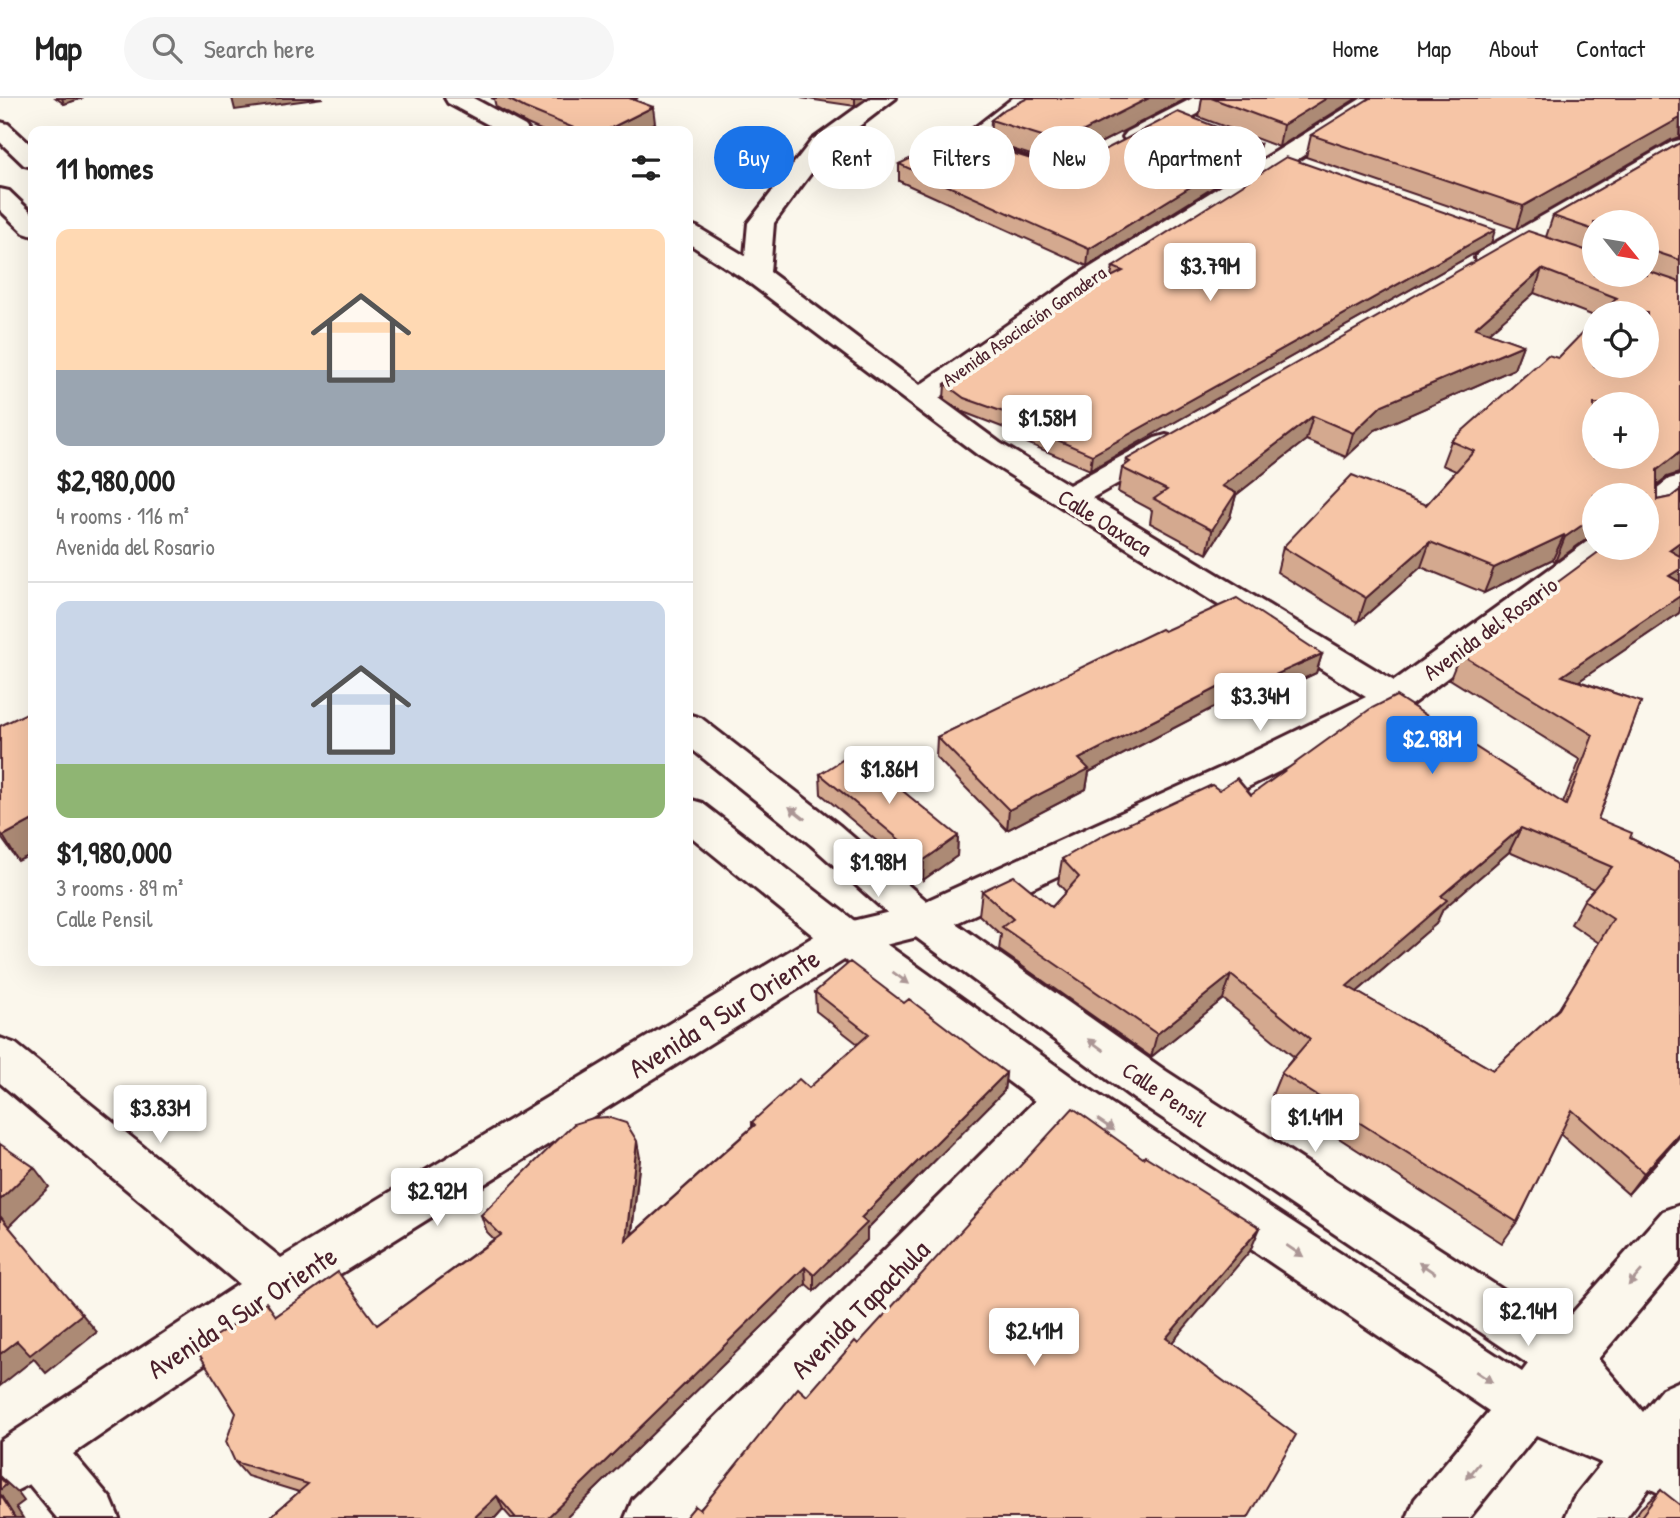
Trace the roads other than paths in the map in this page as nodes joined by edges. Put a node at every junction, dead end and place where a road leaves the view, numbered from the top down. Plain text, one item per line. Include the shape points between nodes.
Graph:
1 (456, 98) edge
2 (886, 98) edge
3 (1027, 98) edge
4 (1211, 98) edge
5 (1378, 98) edge
6 (1172, 117) junction
7 (508, 126) edge
8 (1195, 126) edge
9 (0, 129) edge
10 (1680, 147) edge
11 (1112, 150) edge
12 (1268, 154) junction
13 (28, 155) edge
14 (1029, 166) edge
15 (1307, 168) edge
16 (0, 196) edge
17 (28, 223) edge
18 (693, 235) edge
19 (1470, 268) edge
20 (756, 275) junction
21 (920, 398) junction
22 (1185, 433) edge
23 (1680, 486) edge
24 (1067, 499) junction
25 (1659, 503) edge
26 (1584, 560) edge
27 (1395, 698) junction
28 (693, 731) edge
29 (693, 817) edge
30 (923, 922) junction
31 (846, 938) junction
32 (0, 1057) edge
33 (1067, 1099) junction
34 (1680, 1227) edge
35 (278, 1286) junction
36 (1564, 1359) junction
37 (1527, 1405) junction
38 (1680, 1407) edge
39 (17, 1461) edge
40 (1662, 1465) edge
41 (92, 1518) edge
42 (652, 1518) edge
43 (1434, 1518) edge
44 (1592, 1518) edge

1 - 7 street
2 - 20 street via 820,145 761,223
3 - 14 street via 974,143 976,149
4 - 6 street
5 - 12 street, Avenida Asociación Ganadera
6 - 8 street
6 - 11 street
9 - 13 street
10 - 19 street
12 - 15 street
12 - 21 street, Avenida Asociación Ganadera
16 - 17 street
18 - 20 street, Calle Oaxaca
20 - 21 street, Calle Oaxaca
21 - 24 street, Calle Oaxaca
22 - 24 street
23 - 25 street
24 - 27 street, Calle Oaxaca
26 - 27 street, Avenida del Rosario
27 - 30 street, Avenida del Rosario
30 -> 28 street, Calle Pensil via 825,835
29 - 31 street
30 - 31 street, Avenida 9 Sur Oriente
36 -> 30 street, Calle Pensil via 1150,1085
31 -> 33 street
31 - 35 street, Avenida 9 Sur Oriente
32 - 35 street
33 -> 37 street
33 - 42 street, Avenida Tapachula
34 -> 36 street
35 - 39 street, Avenida 9 Sur Oriente
36 - 37 street
36 - 40 street, Calle Pensil
37 - 40 street
37 -> 43 street
38 - 40 street
39 - 41 street
40 - 44 street

